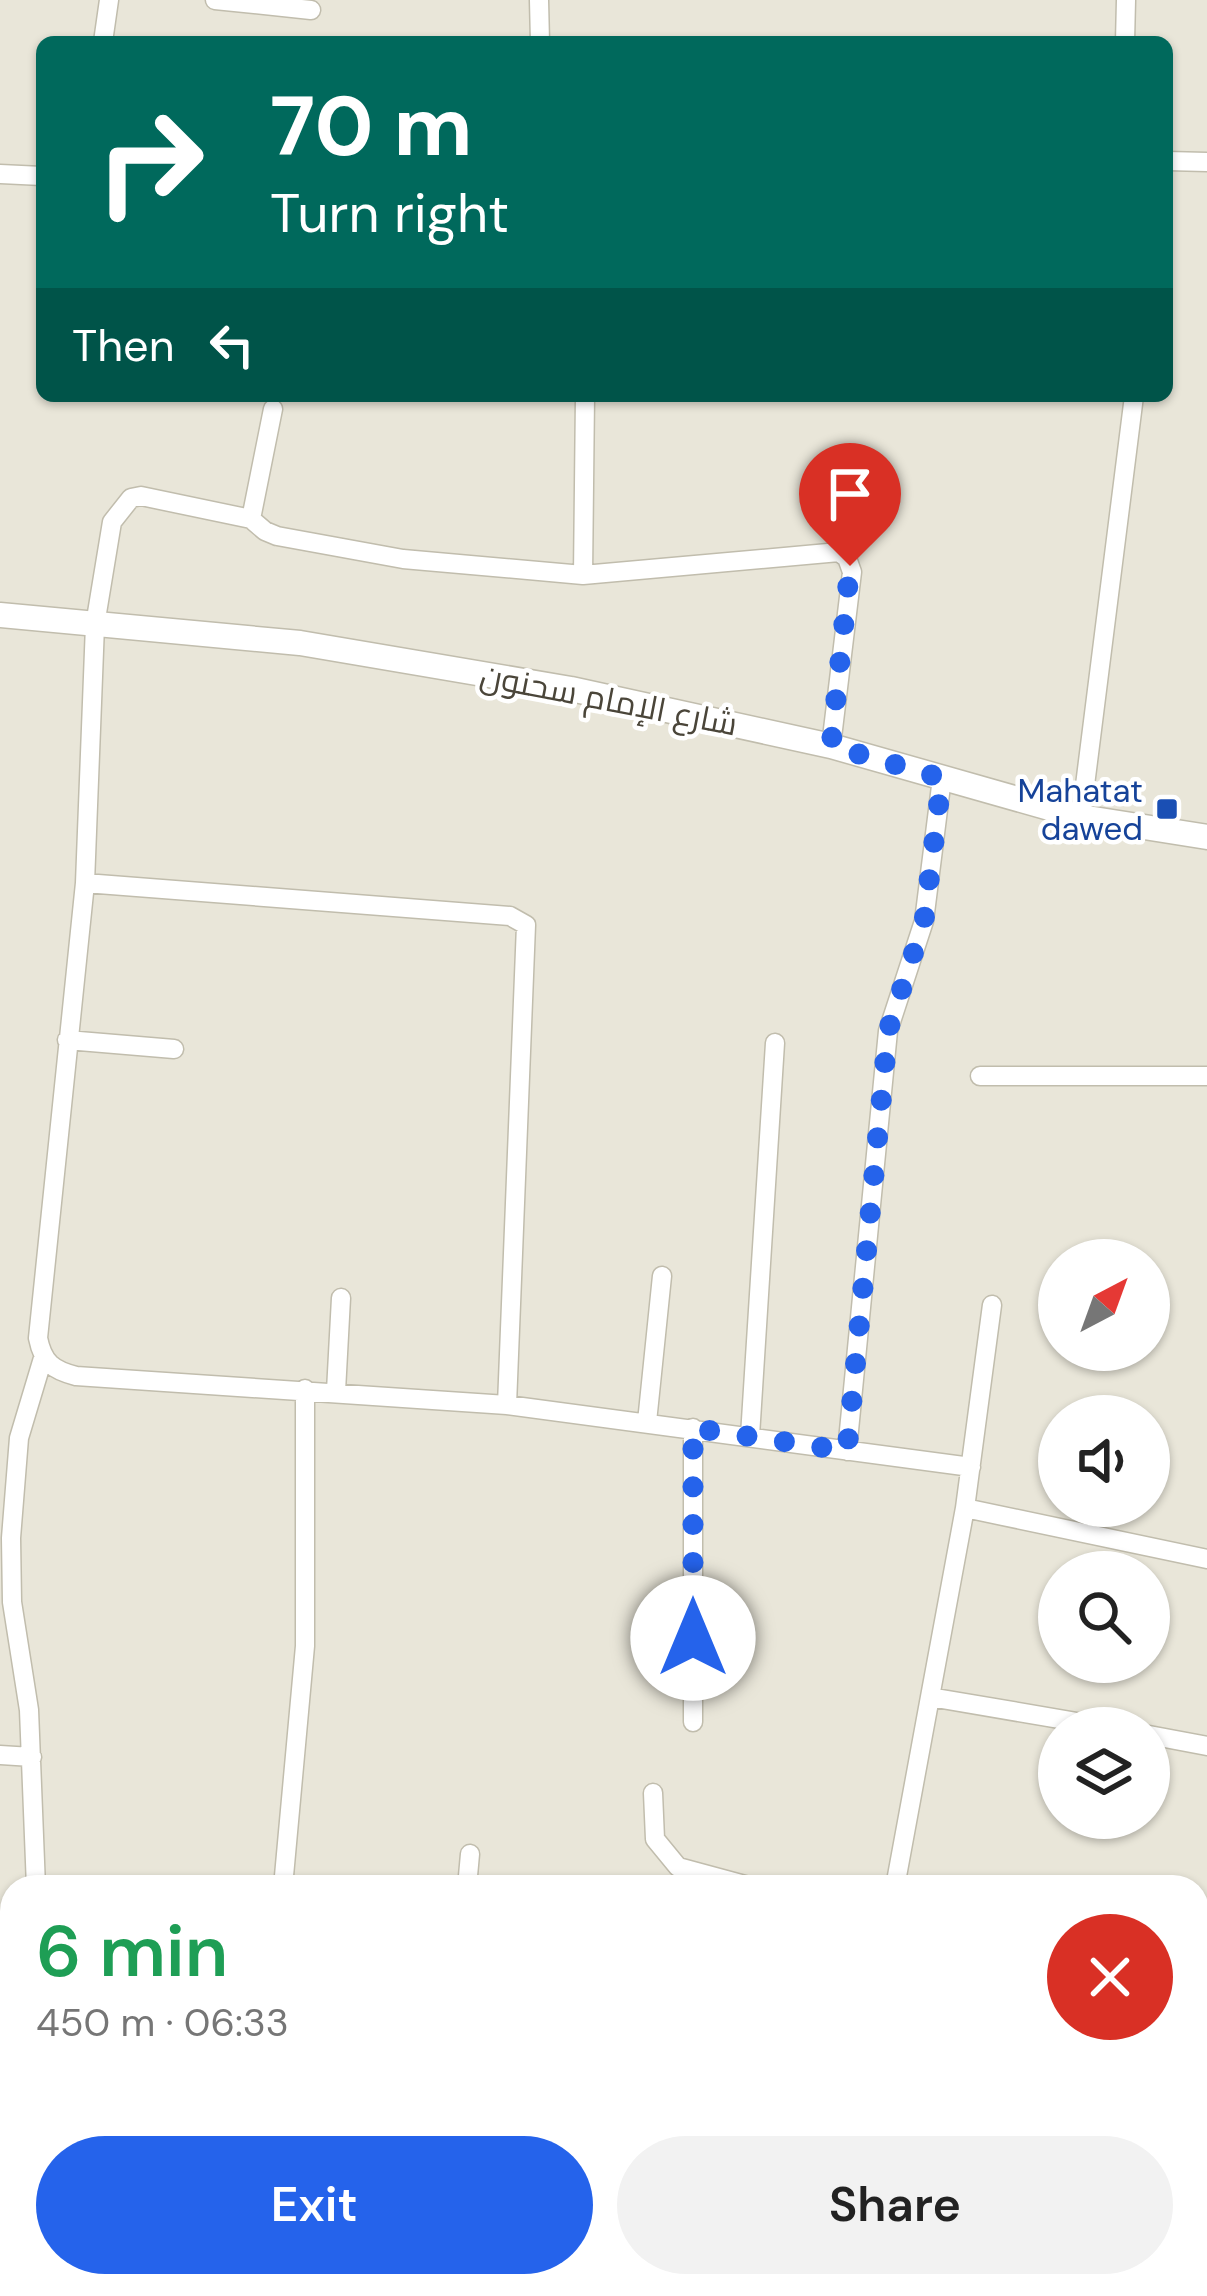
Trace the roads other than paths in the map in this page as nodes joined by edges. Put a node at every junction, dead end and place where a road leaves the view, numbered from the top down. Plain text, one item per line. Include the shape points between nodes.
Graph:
1 (109, 0) edge
2 (215, 0) edge
3 (538, 0) edge
4 (1126, 0) edge
5 (311, 10) dead end
6 (104, 36) edge
7 (540, 36) edge
8 (1125, 36) edge
9 (1173, 160) edge
10 (1207, 162) edge
11 (0, 174) edge
12 (36, 176) edge
13 (585, 402) edge
14 (1132, 402) edge
15 (273, 409) dead end
16 (251, 519) junction
17 (583, 575) junction
18 (0, 615) edge
19 (95, 625) junction
20 (831, 746) junction
21 (942, 778) junction
22 (1082, 817) junction
23 (1207, 837) edge
24 (85, 883) junction
25 (67, 1040) junction
26 (775, 1043) dead end
27 (174, 1049) dead end
28 (980, 1076) dead end
29 (1207, 1076) edge
30 (662, 1276) dead end
31 (341, 1298) dead end
32 (992, 1305) dead end
33 (43, 1358) junction
34 (305, 1389) junction
35 (336, 1391) junction
36 (507, 1405) junction
37 (647, 1422) junction
38 (693, 1428) junction
39 (749, 1436) junction
40 (847, 1451) junction
41 (971, 1467) junction
42 (965, 1508) junction
43 (1207, 1559) edge
44 (930, 1697) junction
45 (1038, 1715) edge
46 (693, 1722) dead end
47 (1170, 1739) edge
48 (1207, 1746) edge
49 (0, 1755) edge
50 (32, 1757) junction
51 (653, 1793) dead end
52 (470, 1854) dead end
53 (36, 1875) edge
54 (285, 1875) edge
55 (468, 1875) edge
56 (708, 1875) edge
57 (897, 1875) edge

1 - 6 street
2 - 5 street
3 - 7 street
4 - 8 street
9 - 10 street
11 - 12 street
13 - 17 street
14 - 22 street
15 - 16 street
16 - 17 street via 271,534 403,559
16 - 19 street via 131,498 112,522
17 - 20 street via 844,554 852,572
18 - 19 street, شارع الإمام سحنون
19 - 20 street, شارع الإمام سحنون via 300,643 611,697
19 - 24 street
20 - 21 street, شارع الإمام سحنون
21 - 22 street, شارع الإمام سحنون
21 - 40 street via 924,921 888,1031
22 - 23 street, شارع الإمام سحنون
24 - 25 street
24 - 36 street via 510,916 526,925
25 - 27 street
25 - 33 street via 38,1338
26 - 39 street
28 - 29 street
30 - 37 street
31 - 35 street
32 - 41 street
33 - 34 street via 76,1376
33 - 50 street via 20,1438 11,1522 12,1602
34 - 35 street
34 - 54 street via 305,1646
35 - 36 street
36 - 37 street
37 - 38 street
38 - 39 street
38 - 46 street
39 - 40 street
40 - 41 street
41 - 42 street
42 - 43 street
42 - 44 street
44 - 45 street
44 - 57 street
47 - 48 street
49 - 50 street
50 - 53 street
51 - 56 street via 655,1839 678,1867
52 - 55 street

